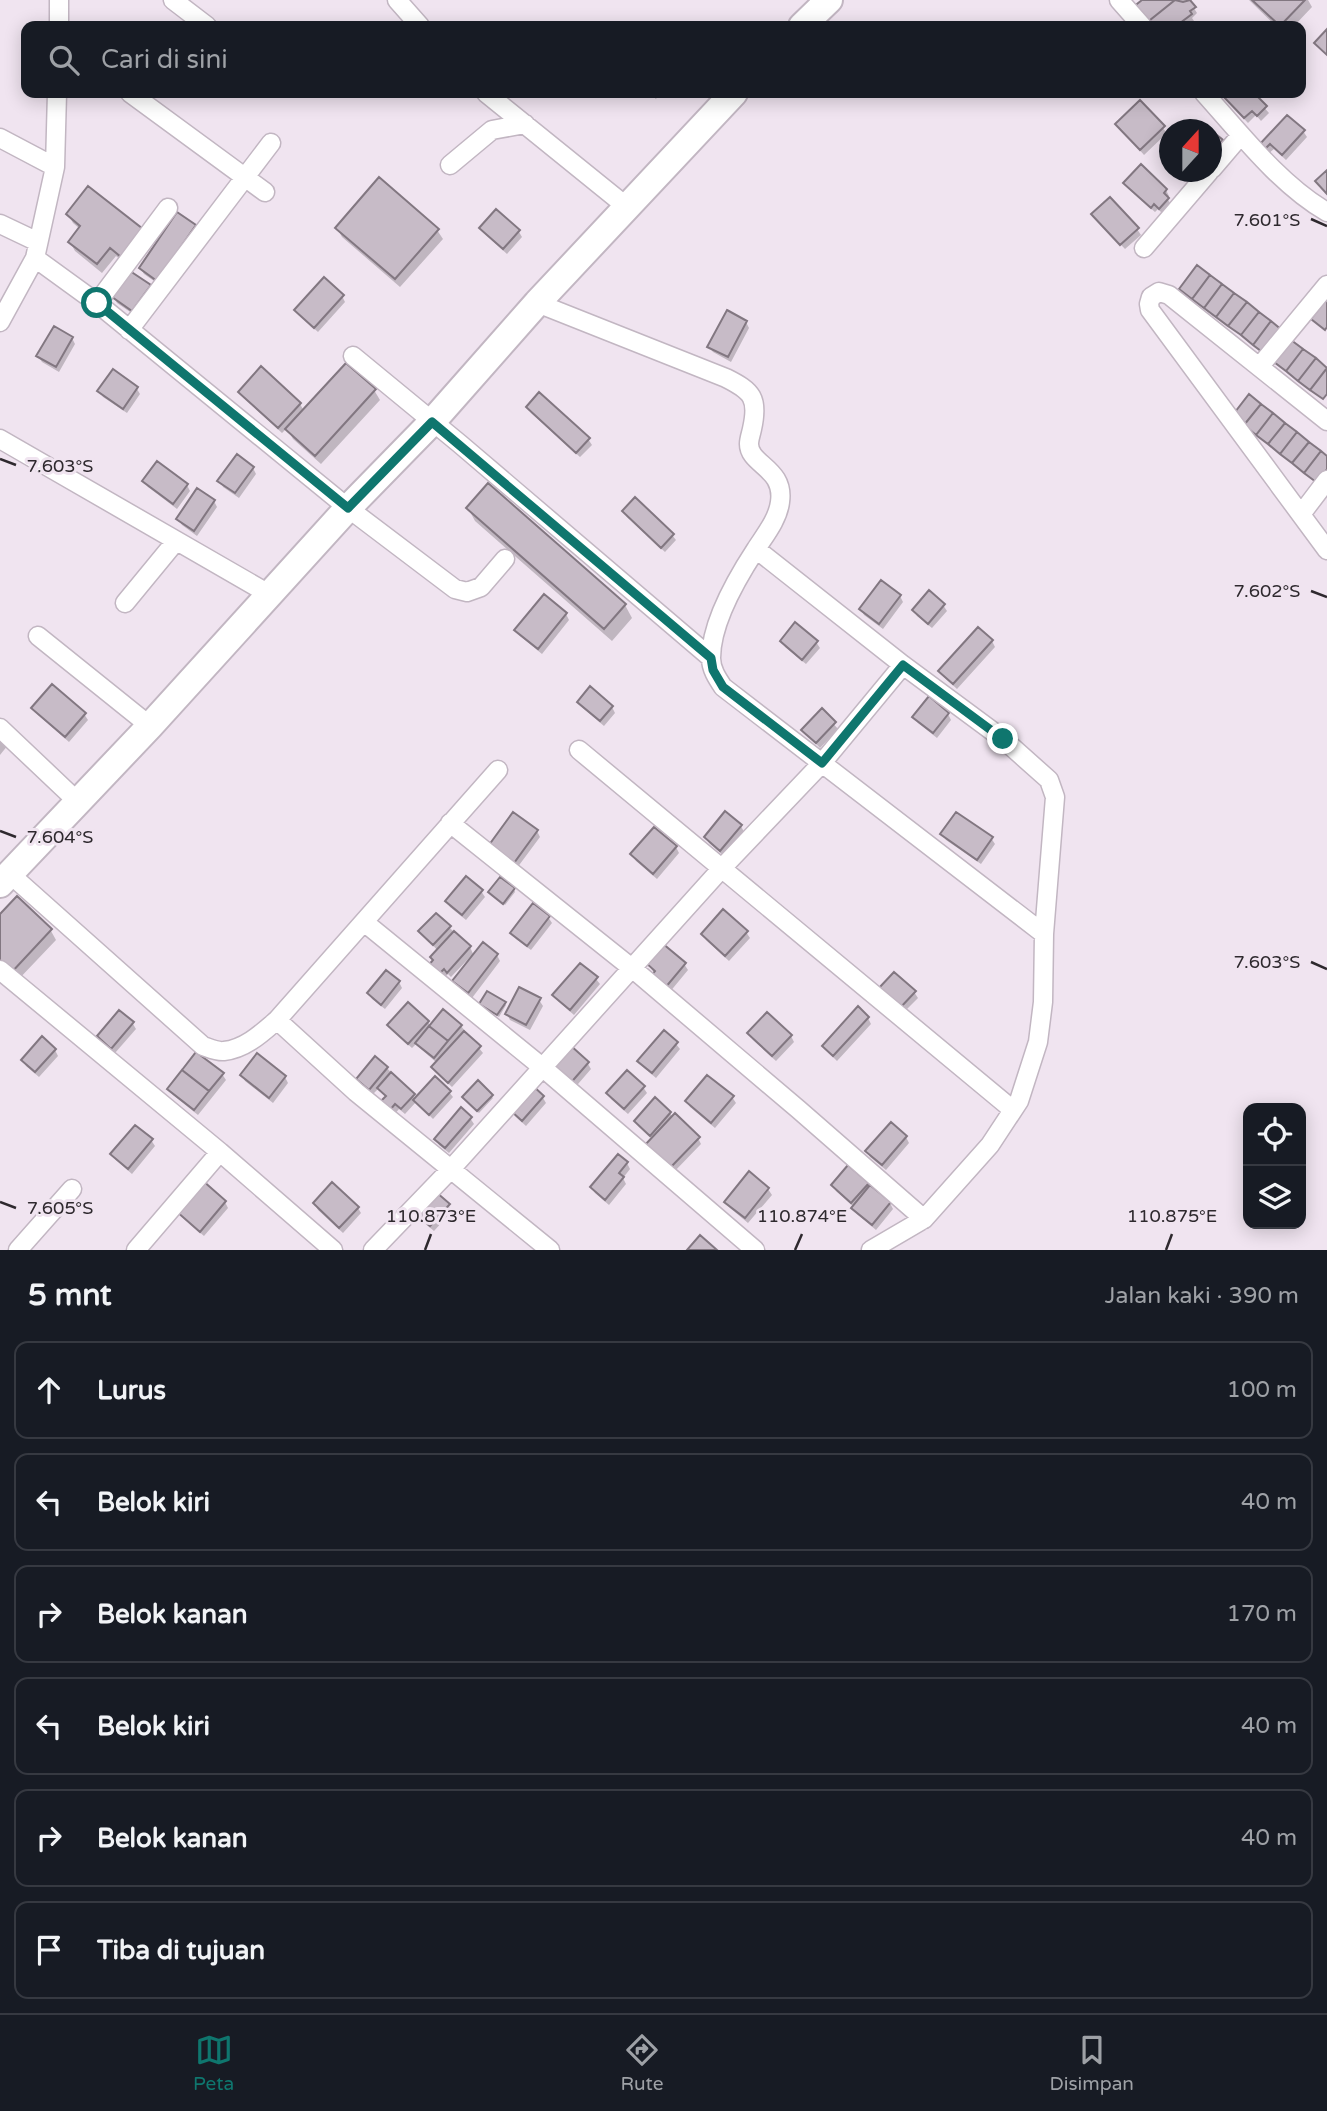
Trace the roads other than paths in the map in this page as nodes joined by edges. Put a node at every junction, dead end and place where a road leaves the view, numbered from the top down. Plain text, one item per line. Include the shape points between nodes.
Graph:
1 (58, 0) edge
2 (173, 0) edge
3 (397, 0) edge
4 (829, 0) edge
5 (1119, 0) edge
6 (60, 21) edge
7 (200, 21) edge
8 (416, 21) edge
9 (807, 21) edge
10 (1138, 21) edge
11 (57, 98) edge
12 (137, 98) edge
13 (492, 98) edge
14 (729, 98) edge
15 (1208, 98) edge
16 (525, 124) junction
17 (1241, 135) junction
18 (0, 138) edge
19 (271, 144) dead end
20 (1222, 156) edge
21 (450, 165) dead end
22 (55, 167) junction
23 (246, 178) junction
24 (1200, 182) edge
25 (265, 192) dead end
26 (627, 206) junction
27 (168, 208) dead end
28 (1327, 212) edge
29 (0, 224) edge
30 (1144, 248) dead end
31 (37, 250) junction
32 (1327, 285) edge
33 (97, 303) junction
34 (537, 303) junction
35 (0, 322) edge
36 (130, 330) junction
37 (353, 356) dead end
38 (1260, 366) junction
39 (1327, 421) edge
40 (432, 422) junction
41 (0, 439) edge
42 (1327, 481) edge
43 (348, 508) junction
44 (1302, 513) junction
45 (176, 541) junction
46 (756, 548) junction
47 (1327, 550) edge
48 (505, 559) dead end
49 (269, 594) junction
50 (125, 603) dead end
51 (38, 636) dead end
52 (711, 658) junction
53 (903, 665) junction
54 (150, 726) junction
55 (0, 728) edge
56 (579, 750) dead end
57 (822, 763) junction
58 (498, 770) dead end
59 (78, 802) junction
60 (450, 823) junction
61 (722, 868) junction
62 (5, 879) edge
63 (364, 922) junction
64 (1044, 934) junction
65 (632, 969) junction
66 (0, 970) edge
67 (277, 1020) junction
68 (541, 1068) junction
69 (1013, 1110) junction
70 (220, 1152) junction
71 (451, 1169) junction
72 (72, 1189) dead end
73 (924, 1219) junction
74 (18, 1250) edge
75 (136, 1250) edge
76 (333, 1250) edge
77 (373, 1250) edge
78 (550, 1250) edge
79 (755, 1250) edge
80 (871, 1250) edge

1 - 6 street
2 - 7 street
3 - 8 street
4 - 9 main road
5 - 10 street
11 - 22 street
12 - 23 street
13 - 16 street
14 - 26 main road
15 - 17 street
16 - 21 street via 492,130
16 - 26 street
17 - 20 street
17 - 28 street
18 - 22 street
19 - 23 street
22 - 31 street
23 - 25 street
23 - 36 street
24 - 30 street
26 - 34 main road
27 - 33 street
29 - 31 street
31 - 33 street
31 - 35 street
32 - 38 street
33 - 36 street
34 - 40 main road
34 - 46 street via 726,378 750,392 754,417 748,447 781,487 780,505
36 - 43 street
37 - 40 street
38 - 39 street
38 - 44 street via 1169,295 1159,292 1151,297 1150,310
40 - 43 main road
40 - 52 street
41 - 45 street
42 - 44 street
43 - 48 street via 455,589 467,593 481,587
43 - 49 main road
44 - 47 street
45 - 49 street
45 - 50 street
46 - 52 street via 722,613
46 - 53 street
49 - 54 main road
51 - 54 street
52 - 57 street via 723,687
53 - 57 street
53 - 64 street via 1003,739 1049,780 1055,797
54 - 59 main road
55 - 59 street
56 - 61 street
57 - 61 street
57 - 64 street
58 - 60 street
59 - 62 main road
60 - 63 street
60 - 65 street
61 - 65 street
61 - 69 street
62 - 67 street via 203,1046 223,1051 242,1046
63 - 67 street
63 - 68 street
64 - 69 street via 1038,1042
65 - 68 street
65 - 73 street
66 - 70 street
67 - 71 street
68 - 71 street
68 - 79 street
69 - 73 street via 990,1145
70 - 75 street
70 - 76 street
71 - 77 street
71 - 78 street
72 - 74 street
73 - 80 street

